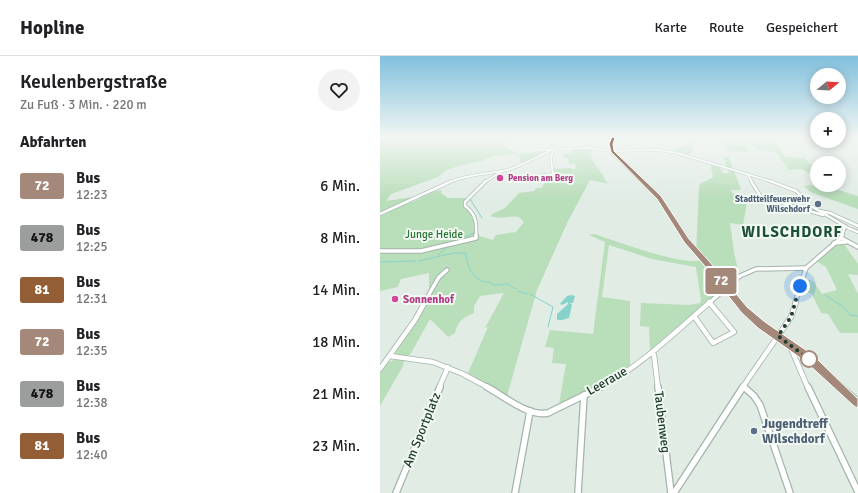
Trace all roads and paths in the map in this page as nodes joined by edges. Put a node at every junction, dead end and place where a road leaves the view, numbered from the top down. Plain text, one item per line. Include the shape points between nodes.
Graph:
1 (533, 158) edge
2 (550, 158) edge
3 (619, 158) edge
4 (694, 158) edge
5 (502, 171) junction
6 (748, 175) junction
7 (532, 177) dead end
8 (811, 206) junction
9 (818, 211) junction
10 (809, 212) junction
11 (380, 214) edge
12 (830, 218) junction
13 (852, 223) junction
14 (845, 226) junction
15 (858, 226) edge
16 (849, 227) junction
17 (858, 232) edge
18 (841, 238) junction
19 (846, 242) junction
20 (834, 243) junction
21 (858, 247) edge
22 (380, 251) edge
23 (806, 268) junction
24 (447, 270) dead end
25 (726, 288) junction
26 (709, 302) junction
27 (694, 316) junction
28 (778, 336) junction
29 (790, 345) junction
30 (652, 352) junction
31 (390, 356) junction
32 (448, 368) junction
33 (380, 369) edge
34 (743, 386) junction
35 (584, 395) junction
36 (858, 402) edge
37 (530, 411) junction
38 (858, 492) edge
39 (396, 493) edge
40 (515, 493) edge
41 (578, 493) edge
42 (671, 493) edge
43 (674, 493) edge
44 (790, 493) edge

1 - 5 street
2 - 7 street via 553,174
3 - 25 street via 659,198 687,241
4 - 6 street
5 - 11 street via 458,178
5 - 22 street via 486,181 465,202 465,206 474,214 476,238 425,250
6 - 8 street via 774,181 796,191
6 - 10 street via 761,197
8 - 9 street
8 - 10 street
9 - 12 street
9 - 13 street via 828,212
10 - 12 street
12 - 14 street
13 - 15 street
13 - 16 street
14 - 16 street
14 - 17 street
14 - 18 street
15 - 16 street
18 - 19 street
18 - 20 street
19 - 20 street
19 - 21 street
20 - 23 street
23 - 25 street, Leeraue via 756,269 740,276
23 - 28 street via 791,317
24 - 31 street via 439,277 415,320
25 - 26 street, Leeraue
25 - 28 street via 750,316
26 - 27 street, Leeraue
26 - 27 street via 734,332 713,343
27 - 30 street, Leeraue
28 - 29 street
28 - 34 street
29 - 36 street
29 - 38 street
30 - 35 street, Leeraue via 616,379
30 - 42 street, Taubenweg
31 - 32 street, Leeraue via 419,359
31 - 33 street
32 - 37 street, Leeraue via 469,376
32 - 39 street, Am Sportplatz
34 - 43 street
34 - 44 street via 760,405
35 - 37 street, Leeraue via 542,415
35 - 41 street
37 - 40 street

